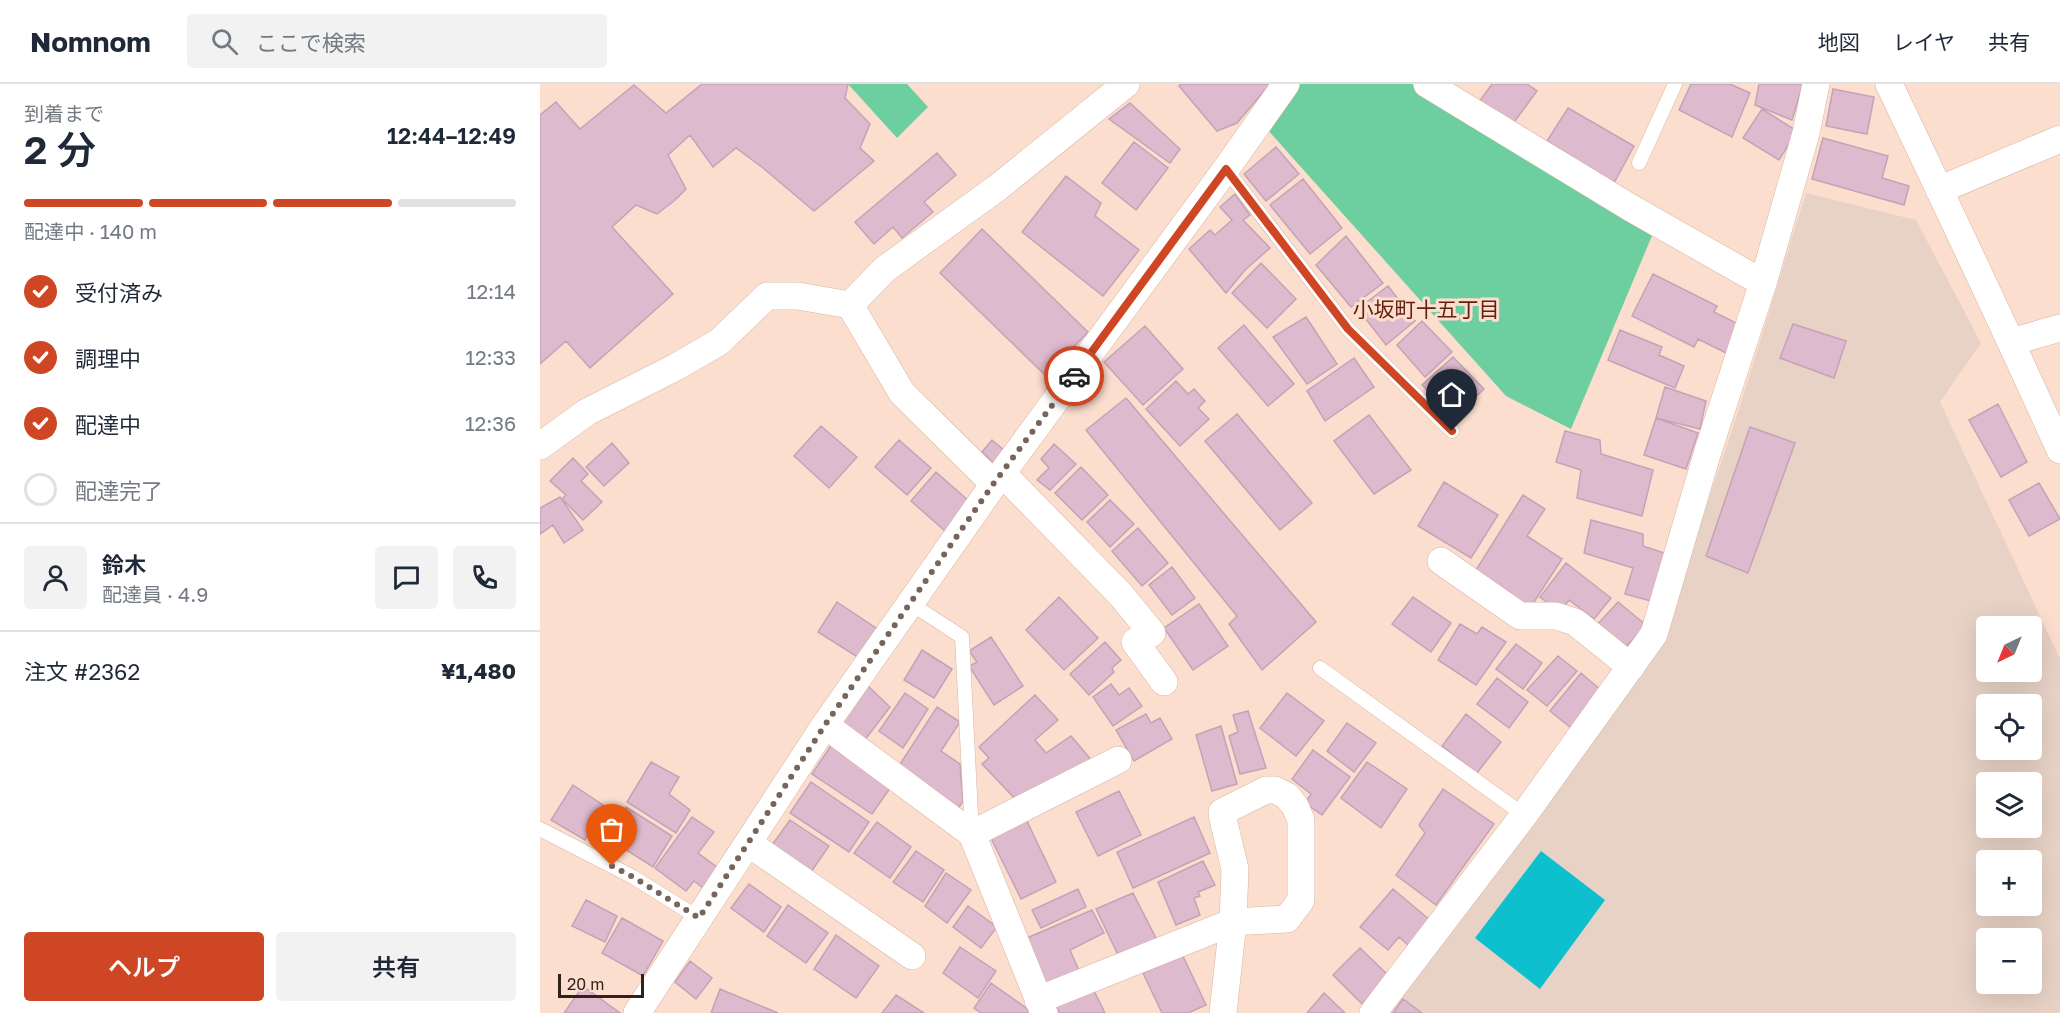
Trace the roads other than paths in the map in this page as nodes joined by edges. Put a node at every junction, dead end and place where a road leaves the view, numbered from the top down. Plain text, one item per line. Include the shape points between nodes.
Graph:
1 (1126, 84) edge
2 (1286, 84) edge
3 (1427, 84) edge
4 (1675, 84) edge
5 (1816, 84) edge
6 (1889, 84) edge
7 (2060, 140) edge
8 (1639, 163) dead end
9 (1226, 169) junction
10 (1939, 190) junction
11 (1763, 283) junction
12 (850, 305) junction
13 (2060, 328) edge
14 (2011, 342) junction
15 (1452, 431) dead end
16 (540, 446) edge
17 (2060, 450) edge
18 (998, 478) junction
19 (1441, 561) dead end
20 (910, 603) junction
21 (1631, 667) junction
22 (1320, 668) dead end
23 (1164, 682) dead end
24 (825, 725) junction
25 (1118, 760) dead end
26 (1524, 815) junction
27 (540, 829) edge
28 (972, 834) junction
29 (748, 843) junction
30 (699, 918) junction
31 (1233, 922) junction
32 (912, 956) dead end
33 (1041, 1007) edge
34 (637, 1013) edge
35 (1223, 1013) edge
36 (1373, 1013) edge

1 - 12 street via 996,188 885,268
2 - 9 street
3 - 11 street
4 - 8 lane
5 - 11 street via 1806,134
6 - 10 street
7 - 10 street
9 - 15 lane via 1348,329
9 - 18 street
10 - 14 street
11 - 21 street via 1654,634
12 - 16 street via 798,296 767,296 719,342 587,412
12 - 18 street via 902,393
13 - 14 street
14 - 17 street
18 - 20 street
18 - 23 street via 1121,595 1152,633 1135,642
19 - 21 street via 1520,616 1556,616 1575,622
20 - 24 street
20 - 28 lane via 962,638
21 - 26 street
22 - 26 lane
24 - 28 street
24 - 29 street
25 - 28 street
26 - 36 street
27 - 30 lane via 633,877
28 - 33 street
29 - 30 street
29 - 32 street
30 - 34 street
31 - 31 street via 1235,868 1222,812 1266,790 1275,790 1287,796 1301,820 1301,900 1287,919
31 - 33 street
31 - 35 street

